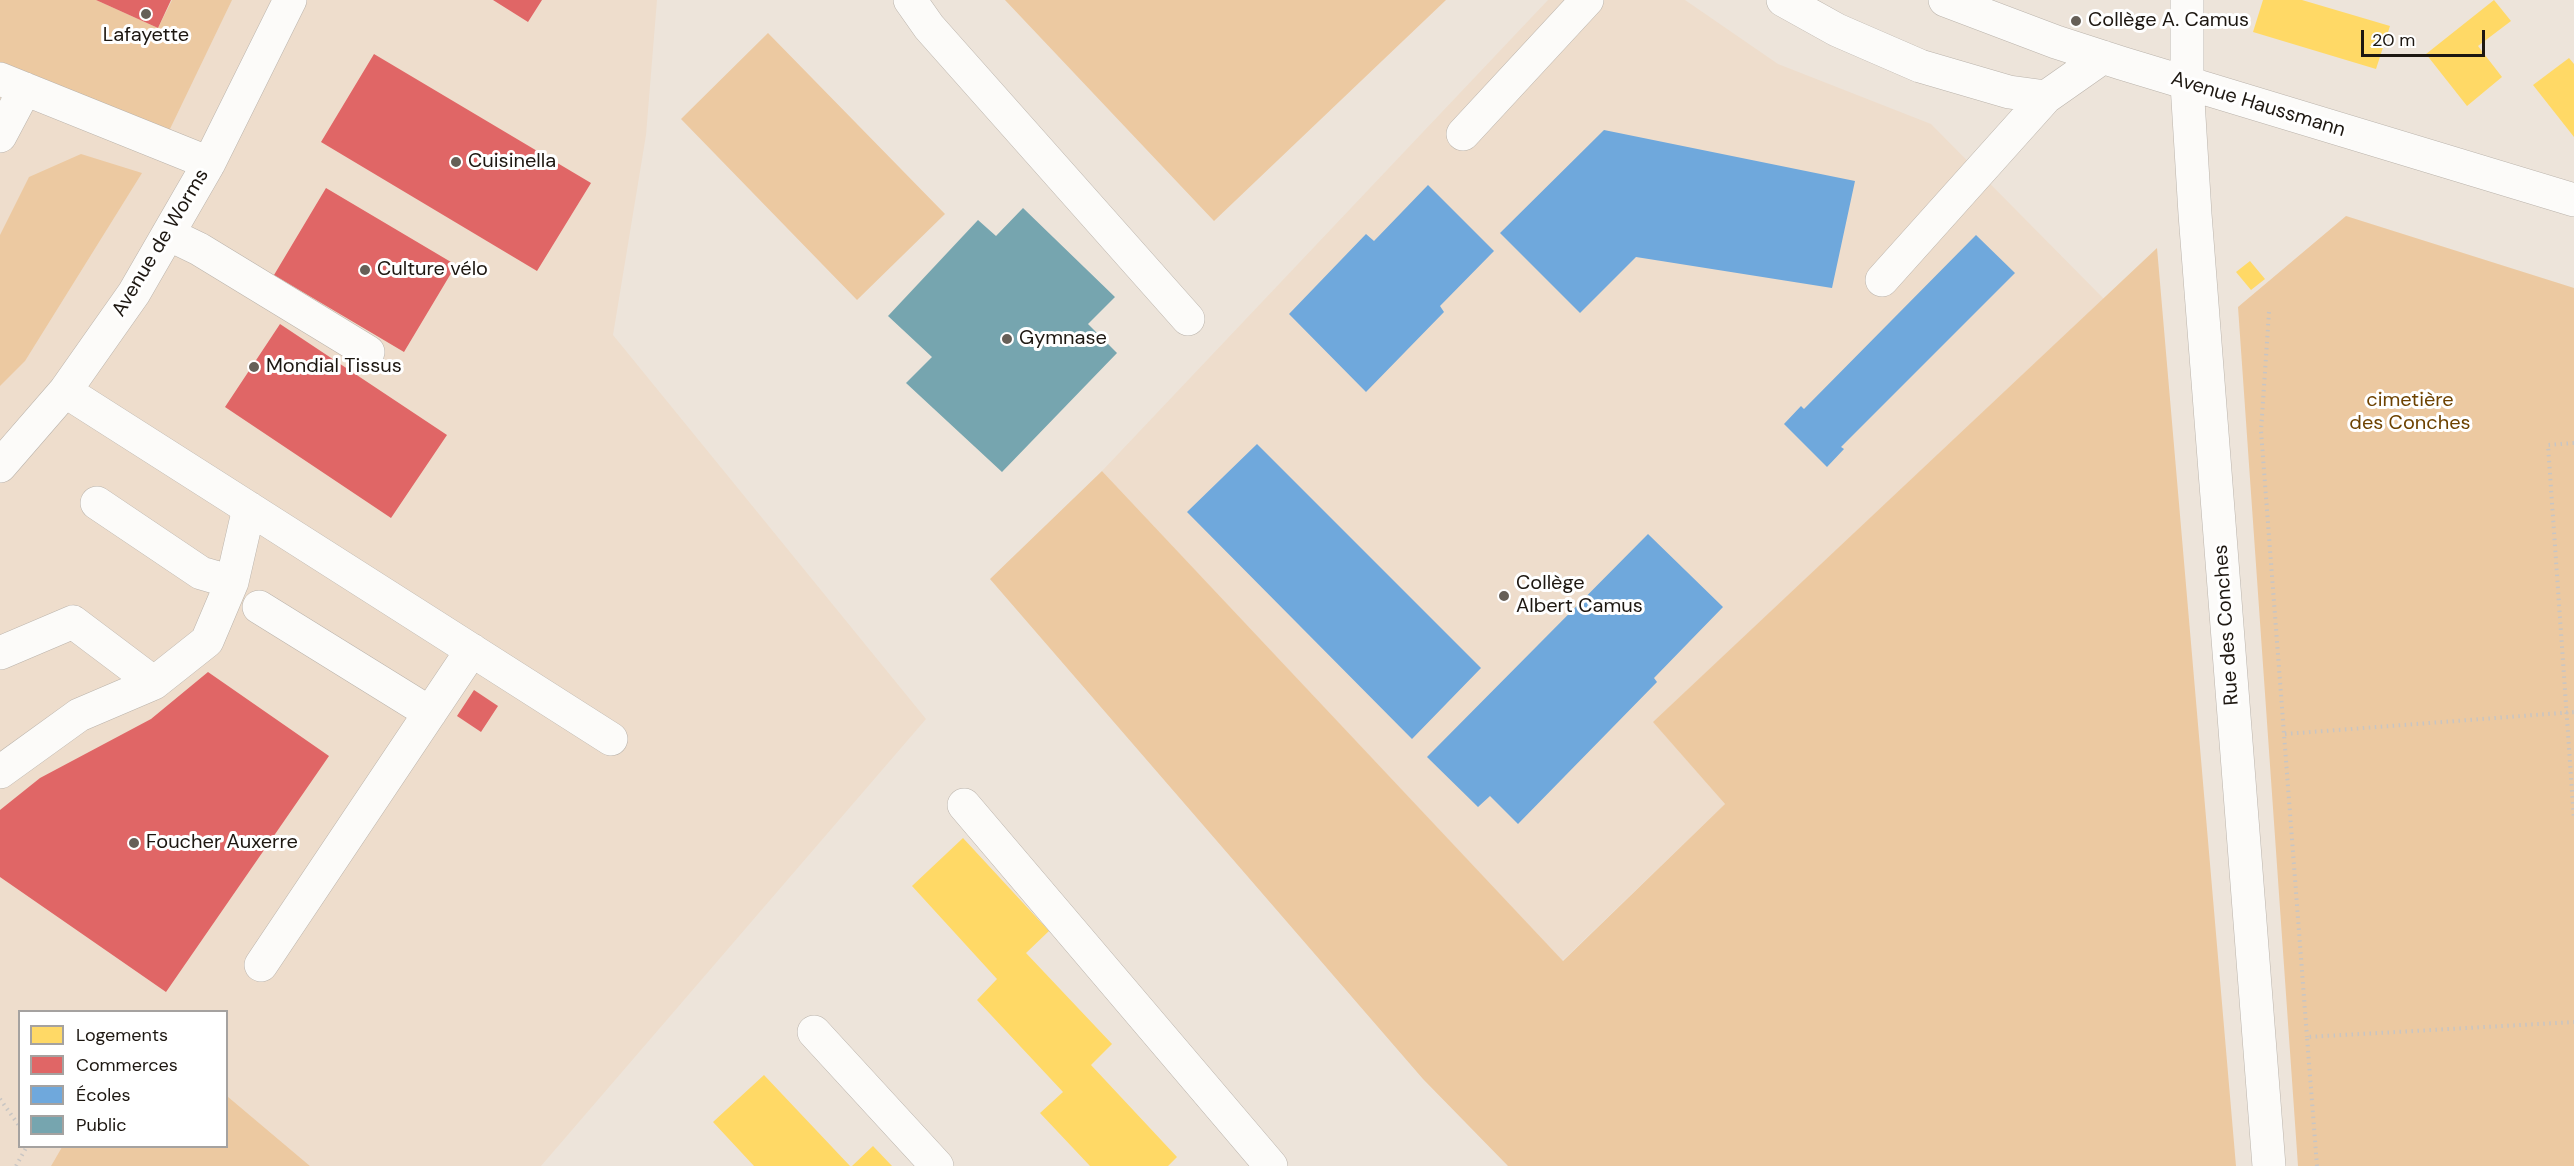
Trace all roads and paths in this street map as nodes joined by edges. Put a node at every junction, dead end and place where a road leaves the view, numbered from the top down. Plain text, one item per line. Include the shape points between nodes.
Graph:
1 (290, 0) edge
2 (910, 0) edge
3 (1587, 0) edge
4 (1783, 0) edge
5 (1946, 0) edge
6 (2187, 0) edge
7 (2103, 57) junction
8 (12, 84) edge
9 (2187, 84) junction
10 (2046, 97) junction
11 (1462, 134) dead end
12 (0, 136) edge
13 (209, 163) junction
14 (2574, 200) edge
15 (168, 234) junction
16 (1882, 280) dead end
17 (2269, 312) dead end
18 (1188, 319) dead end
19 (368, 352) dead end
20 (65, 391) junction
21 (2574, 442) edge
22 (0, 466) edge
23 (97, 503) dead end
24 (249, 508) junction
25 (232, 582) junction
26 (259, 607) dead end
27 (472, 650) junction
28 (0, 653) edge
29 (154, 683) junction
30 (2566, 712) junction
31 (2574, 712) edge
32 (430, 713) junction
33 (2285, 734) junction
34 (611, 739) dead end
35 (0, 772) edge
36 (964, 805) dead end
37 (2574, 820) edge
38 (261, 965) dead end
39 (2574, 1022) edge
40 (814, 1032) dead end
41 (2307, 1038) junction
42 (0, 1099) edge
43 (18, 1124) edge
44 (26, 1148) edge
45 (16, 1166) edge
46 (937, 1166) edge
47 (1270, 1166) edge
48 (2269, 1166) edge
49 (2317, 1166) edge

1 - 13 street, Avenue de Worms
2 - 18 street via 929,27
3 - 11 street
4 - 10 street via 1837,30 1920,66 2009,92
5 - 7 street, Avenue Haussmann
6 - 9 street, Rue des Conches
7 - 9 street, Avenue Haussmann
7 - 10 street
8 - 12 street
8 - 13 street
9 - 14 street, Avenue Haussmann
9 - 48 street, Rue des Conches
10 - 16 street
13 - 15 street, Avenue de Worms
15 - 19 street
15 - 20 street, Avenue de Worms via 134,293
17 - 33 path via 2261,431
20 - 22 street, Avenue de Worms
20 - 24 street
21 - 30 path via 2548,445
23 - 25 street via 201,573
24 - 25 street
24 - 27 street
25 - 29 street via 207,641
26 - 32 street
27 - 32 street
27 - 34 street
28 - 29 street via 73,622
29 - 35 street via 80,715
30 - 31 path
30 - 33 path
30 - 37 path
32 - 38 street
33 - 41 path
36 - 47 street
39 - 41 path
40 - 46 street
41 - 49 path
42 - 43 path
44 - 45 path

